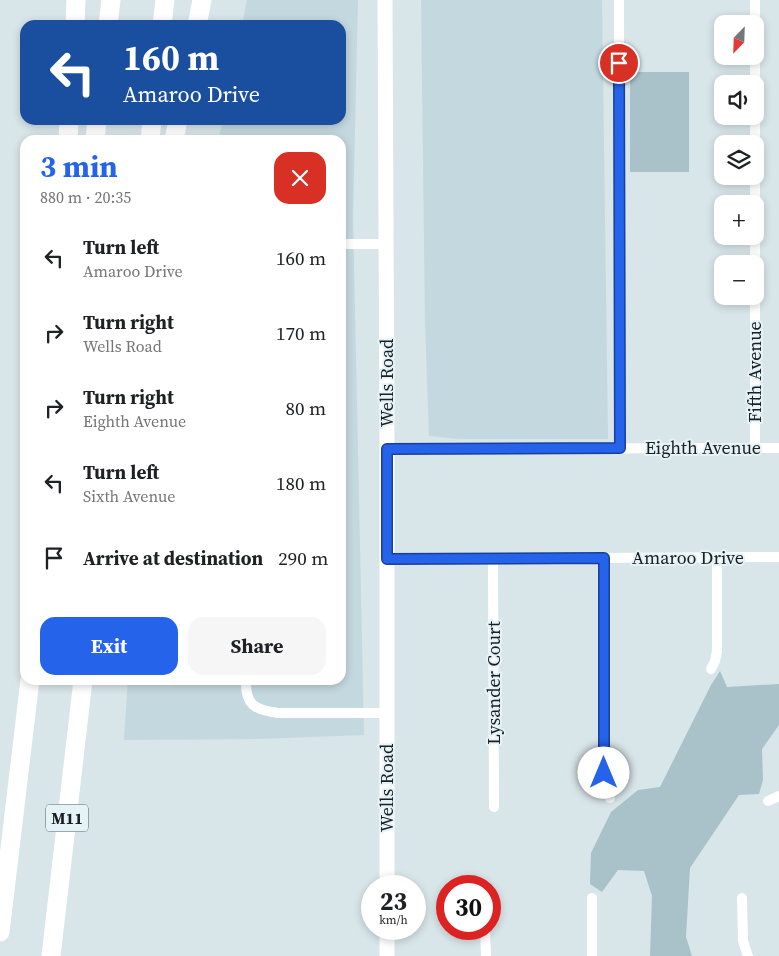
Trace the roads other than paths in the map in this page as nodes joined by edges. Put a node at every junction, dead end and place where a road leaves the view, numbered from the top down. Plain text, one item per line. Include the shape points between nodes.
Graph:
1 (76, 0) edge
2 (111, 0) edge
3 (165, 0) edge
4 (202, 0) edge
5 (385, 0) edge
6 (619, 0) edge
7 (755, 0) edge
8 (755, 15) edge
9 (75, 20) edge
10 (109, 20) edge
11 (163, 20) edge
12 (198, 20) edge
13 (346, 244) edge
14 (386, 244) junction
15 (755, 305) edge
16 (620, 448) junction
17 (755, 448) junction
18 (779, 448) edge
19 (387, 449) junction
20 (604, 558) junction
21 (717, 558) junction
22 (779, 558) edge
23 (387, 559) junction
24 (493, 559) junction
25 (710, 669) dead end
26 (29, 685) edge
27 (83, 685) edge
28 (246, 685) edge
29 (386, 713) junction
30 (779, 796) edge
31 (610, 798) dead end
32 (768, 801) dead end
33 (494, 807) dead end
34 (387, 875) edge
35 (592, 898) dead end
36 (742, 898) dead end
37 (0, 932) edge
38 (387, 940) edge
39 (485, 940) edge
40 (51, 956) edge
41 (387, 956) edge
42 (486, 956) edge
43 (592, 956) edge
44 (748, 956) edge

1 - 9 highway
2 - 10 highway
3 - 11 highway
4 - 12 highway
5 - 14 main road, Wells Road
6 - 16 street
7 - 8 street
13 - 14 street
14 - 19 main road, Wells Road
15 - 17 street, Fifth Avenue
16 - 17 street, Eighth Avenue
16 - 19 street, Eighth Avenue
17 - 18 street, Eighth Avenue
19 - 23 main road, Wells Road
20 - 21 street, Amaroo Drive
20 - 24 street, Amaroo Drive
20 - 31 street via 604,773
21 - 22 street, Amaroo Drive
21 - 25 street via 717,651
23 - 24 street, Amaroo Drive
23 - 29 main road, Wells Road
24 - 33 street, Lysander Court
26 - 37 highway
27 - 40 highway, M11
28 - 29 street via 246,694 253,706 263,711
29 - 34 main road, Wells Road
30 - 32 street
35 - 43 street
36 - 44 street via 743,941
38 - 41 main road
39 - 42 street

